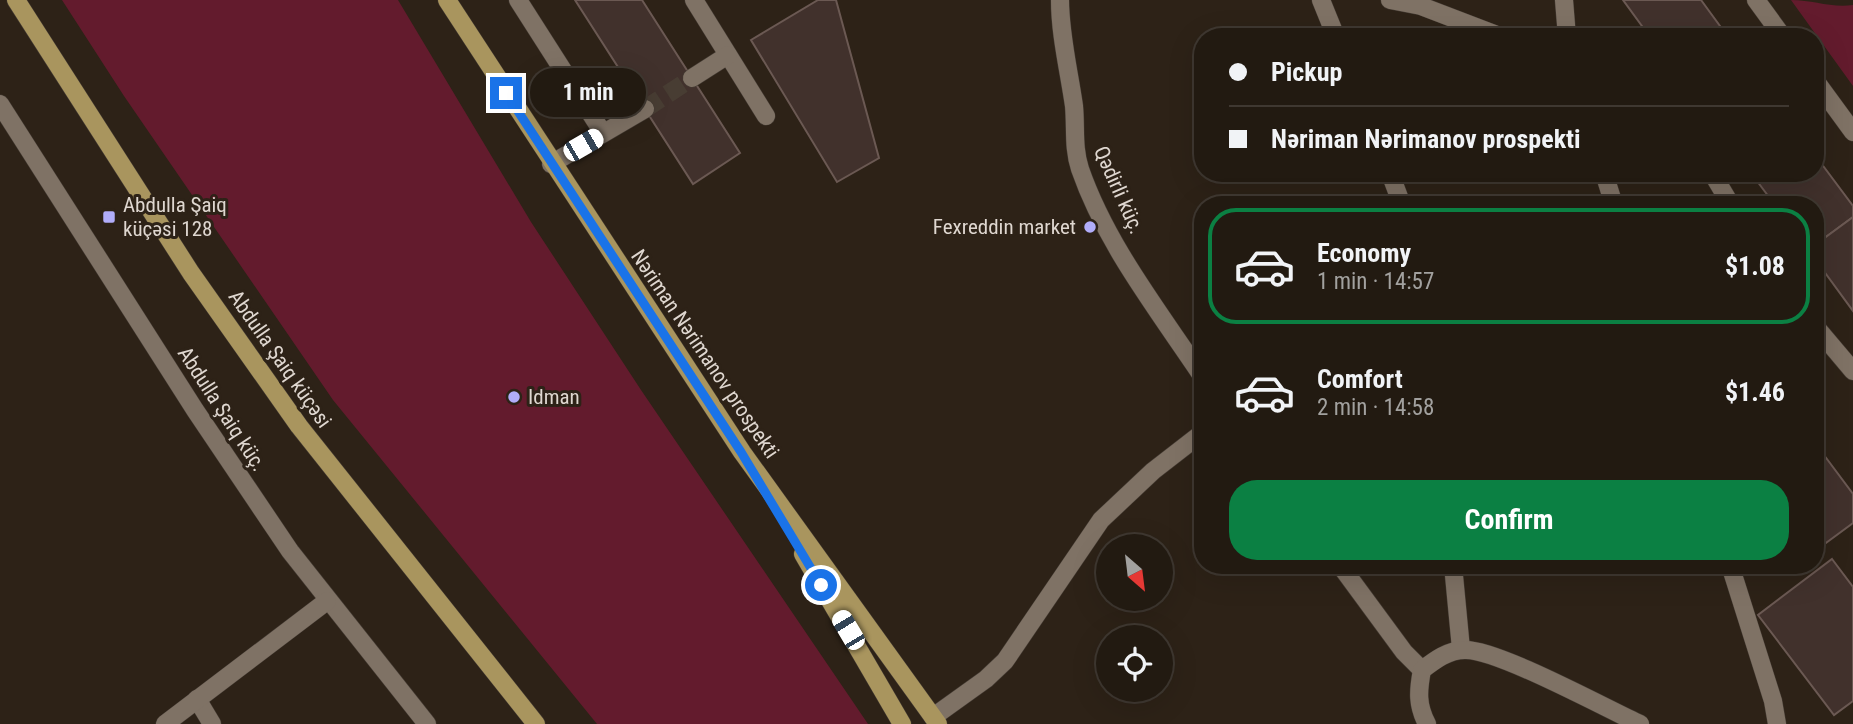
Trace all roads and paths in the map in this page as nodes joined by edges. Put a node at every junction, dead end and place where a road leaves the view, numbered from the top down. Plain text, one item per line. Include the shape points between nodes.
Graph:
1 (16, 0) edge
2 (447, 0) edge
3 (518, 0) edge
4 (694, 0) edge
5 (1060, 0) edge
6 (1321, 0) edge
7 (1390, 0) edge
8 (1564, 0) edge
9 (1756, 0) edge
10 (1332, 28) edge
11 (1478, 28) edge
12 (1566, 28) edge
13 (1776, 28) edge
14 (728, 55) junction
15 (692, 78) tunnel mouth
16 (1824, 92) edge
17 (0, 104) edge
18 (645, 109) tunnel mouth
19 (766, 116) dead end
20 (1853, 132) edge
21 (603, 133) junction
22 (551, 163) junction
23 (1824, 337) edge
24 (1194, 364) edge
25 (1853, 371) edge
26 (1194, 439) edge
27 (741, 452) junction
28 (1347, 574) edge
29 (1454, 574) edge
30 (1733, 574) edge
31 (327, 601) junction
32 (1461, 649) junction
33 (1422, 670) junction
34 (197, 699) junction
35 (935, 720) edge
36 (165, 724) edge
37 (212, 724) edge
38 (427, 724) edge
39 (536, 724) edge
40 (902, 724) edge
41 (1427, 724) edge
42 (1640, 724) edge
43 (1777, 724) edge

1 - 39 main road, Abdulla Şaiq küçəsi via 191,273 299,426
2 - 22 main road, Nəriman Nərimanov prospekti
3 - 21 street
4 - 14 street
5 - 24 street, Qədirli küç. via 1080,169 1131,269
6 - 10 street
7 - 11 street via 1421,6
8 - 12 street
9 - 13 street
14 - 15 street
14 - 19 street
16 - 20 street
17 - 31 street, Abdulla Şaiq küç. via 195,410
18 - 21 street
21 - 22 street
22 - 27 main road, Nəriman Nərimanov prospekti
23 - 25 street
26 - 35 street via 1101,520 1005,661
27 - 35 main road, Nəriman Nərimanov prospekti
27 - 40 main road
28 - 33 street
29 - 32 street
30 - 43 street
31 - 34 street
31 - 38 street, Abdulla Şaiq küç.
32 - 33 street via 1440,656
32 - 42 street via 1493,656
33 - 41 street via 1418,692
34 - 36 street
34 - 37 street

